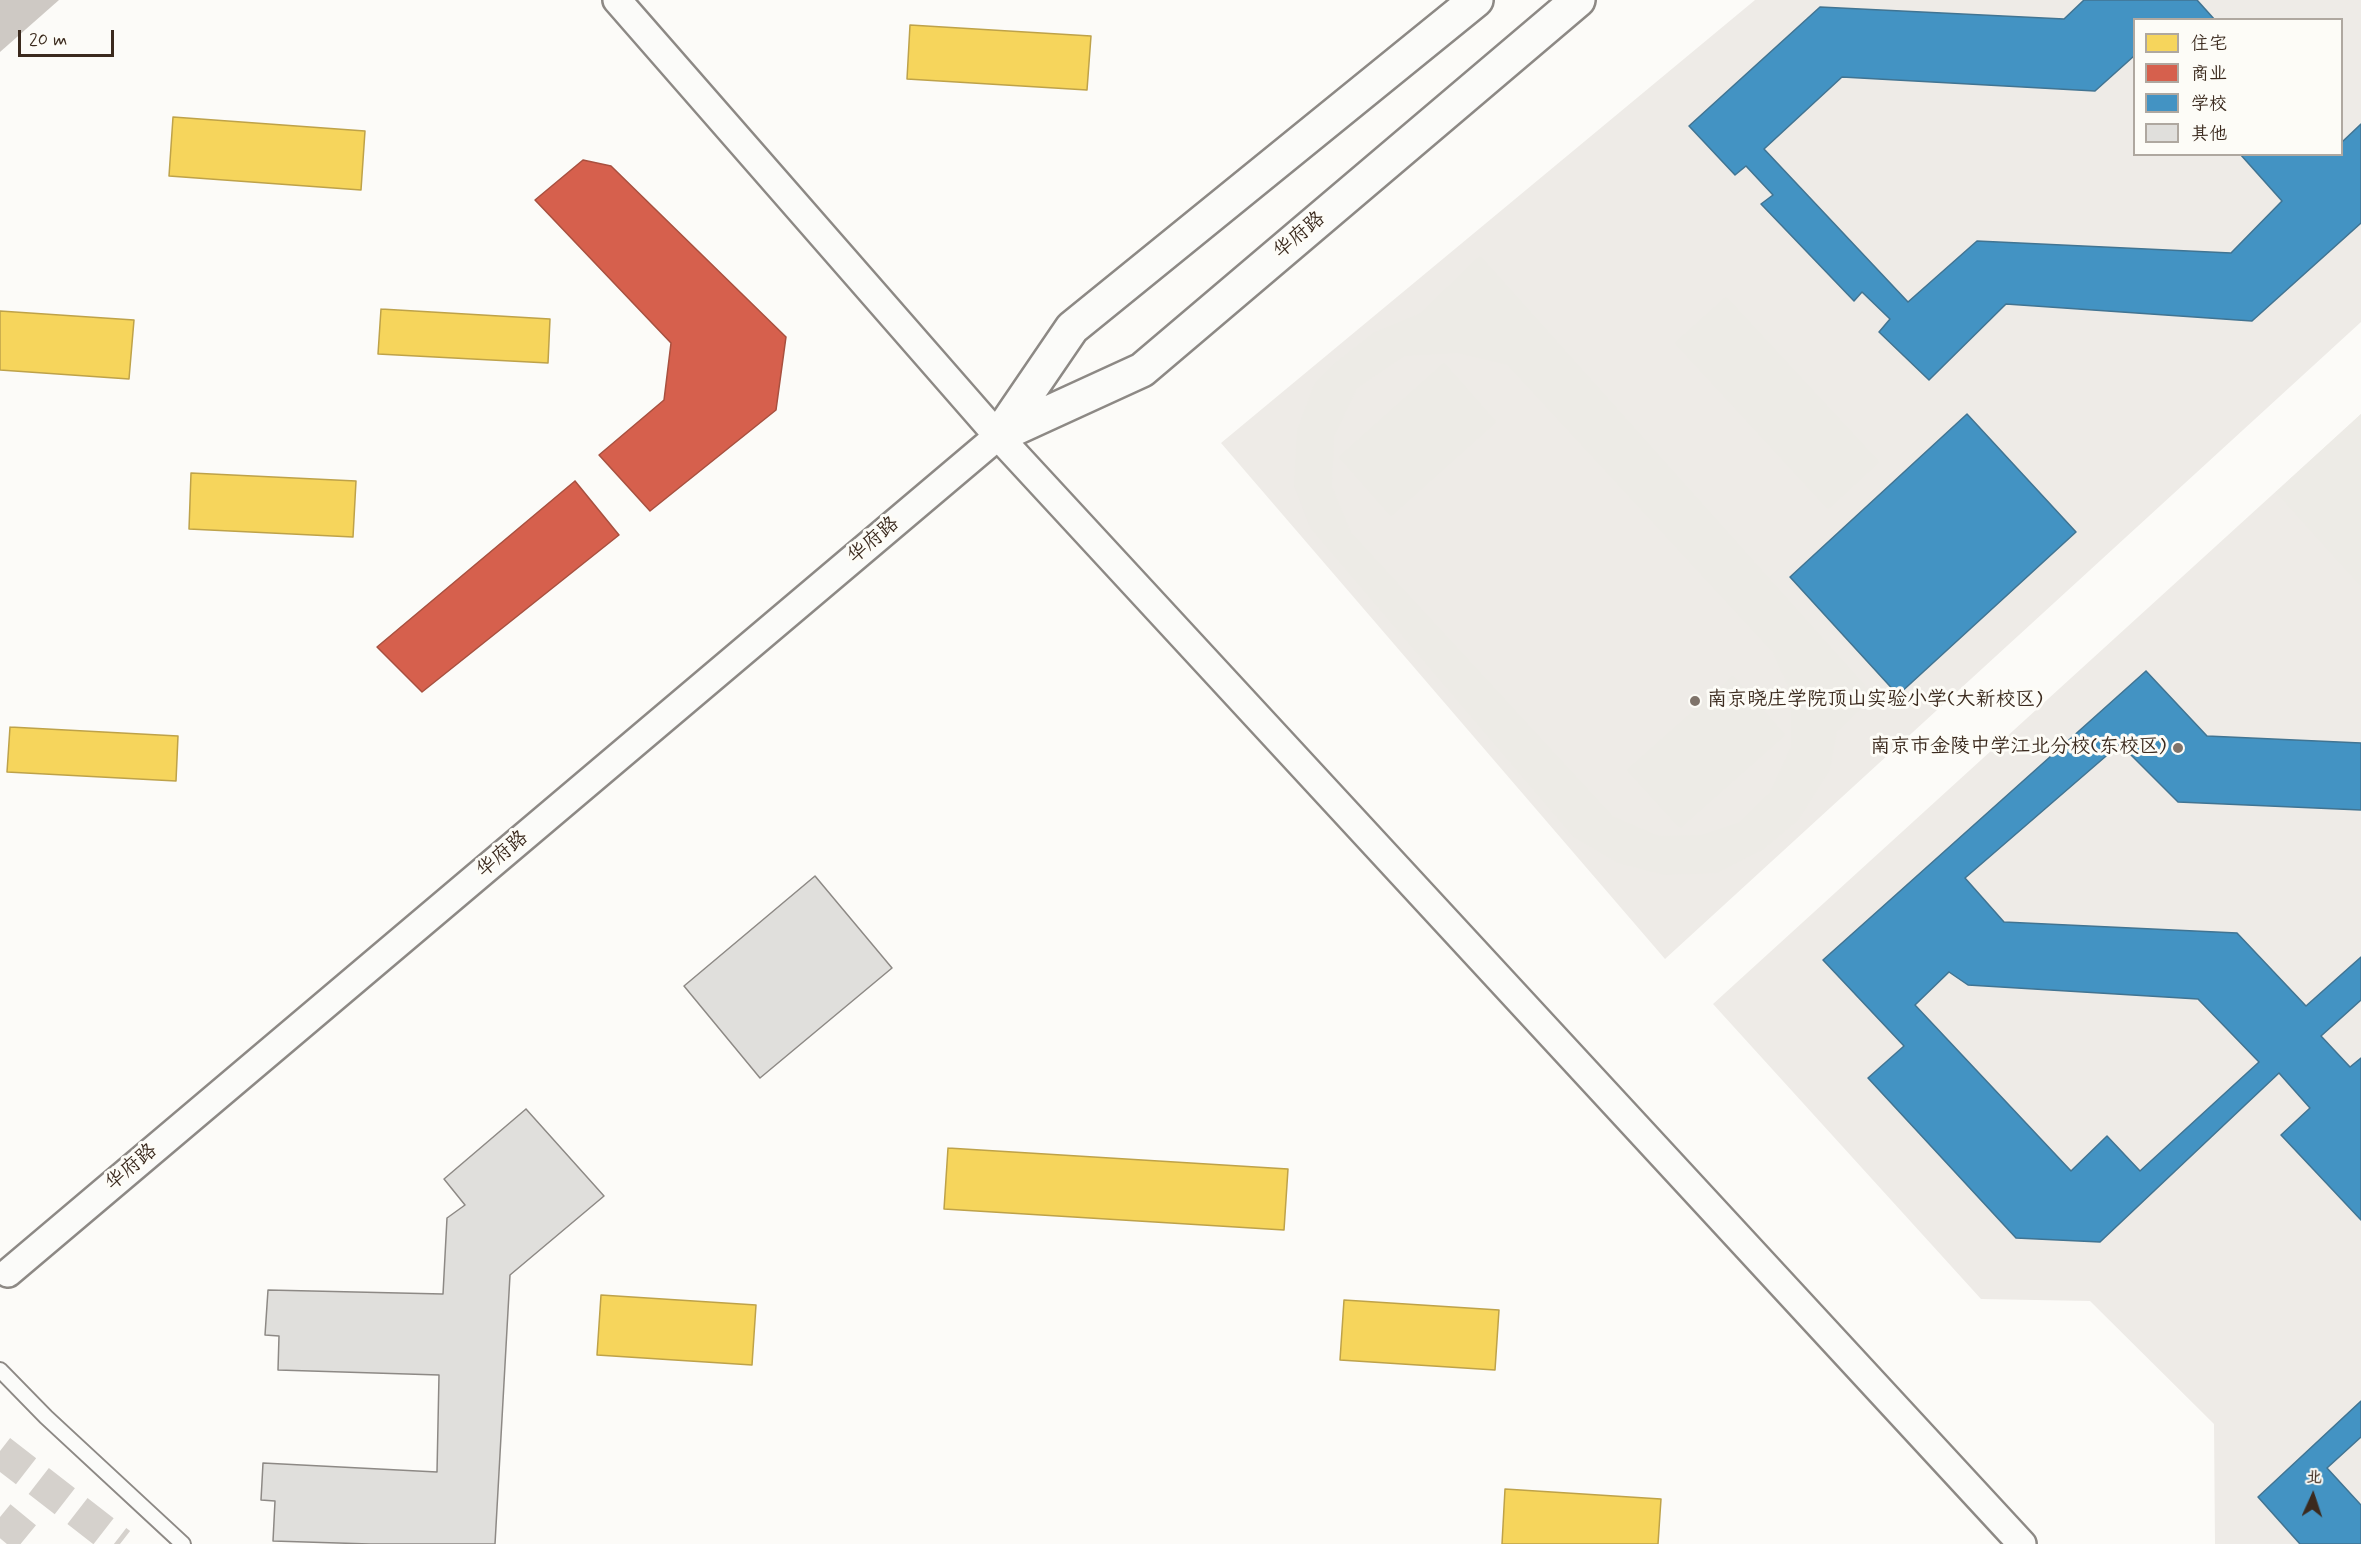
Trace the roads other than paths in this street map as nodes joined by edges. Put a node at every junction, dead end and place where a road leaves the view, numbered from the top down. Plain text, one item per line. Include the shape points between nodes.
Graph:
1 (617, 0) edge
2 (1476, 0) edge
3 (1578, 0) edge
4 (998, 436) junction
5 (8, 1273) dead end
6 (0, 1370) edge
7 (183, 1544) edge
8 (2022, 1544) edge

1 - 4 street
2 - 4 street, 华府路 via 1072,328
3 - 4 street, 华府路 via 1142,370
4 - 5 street, 华府路
4 - 8 street
6 - 7 lane

